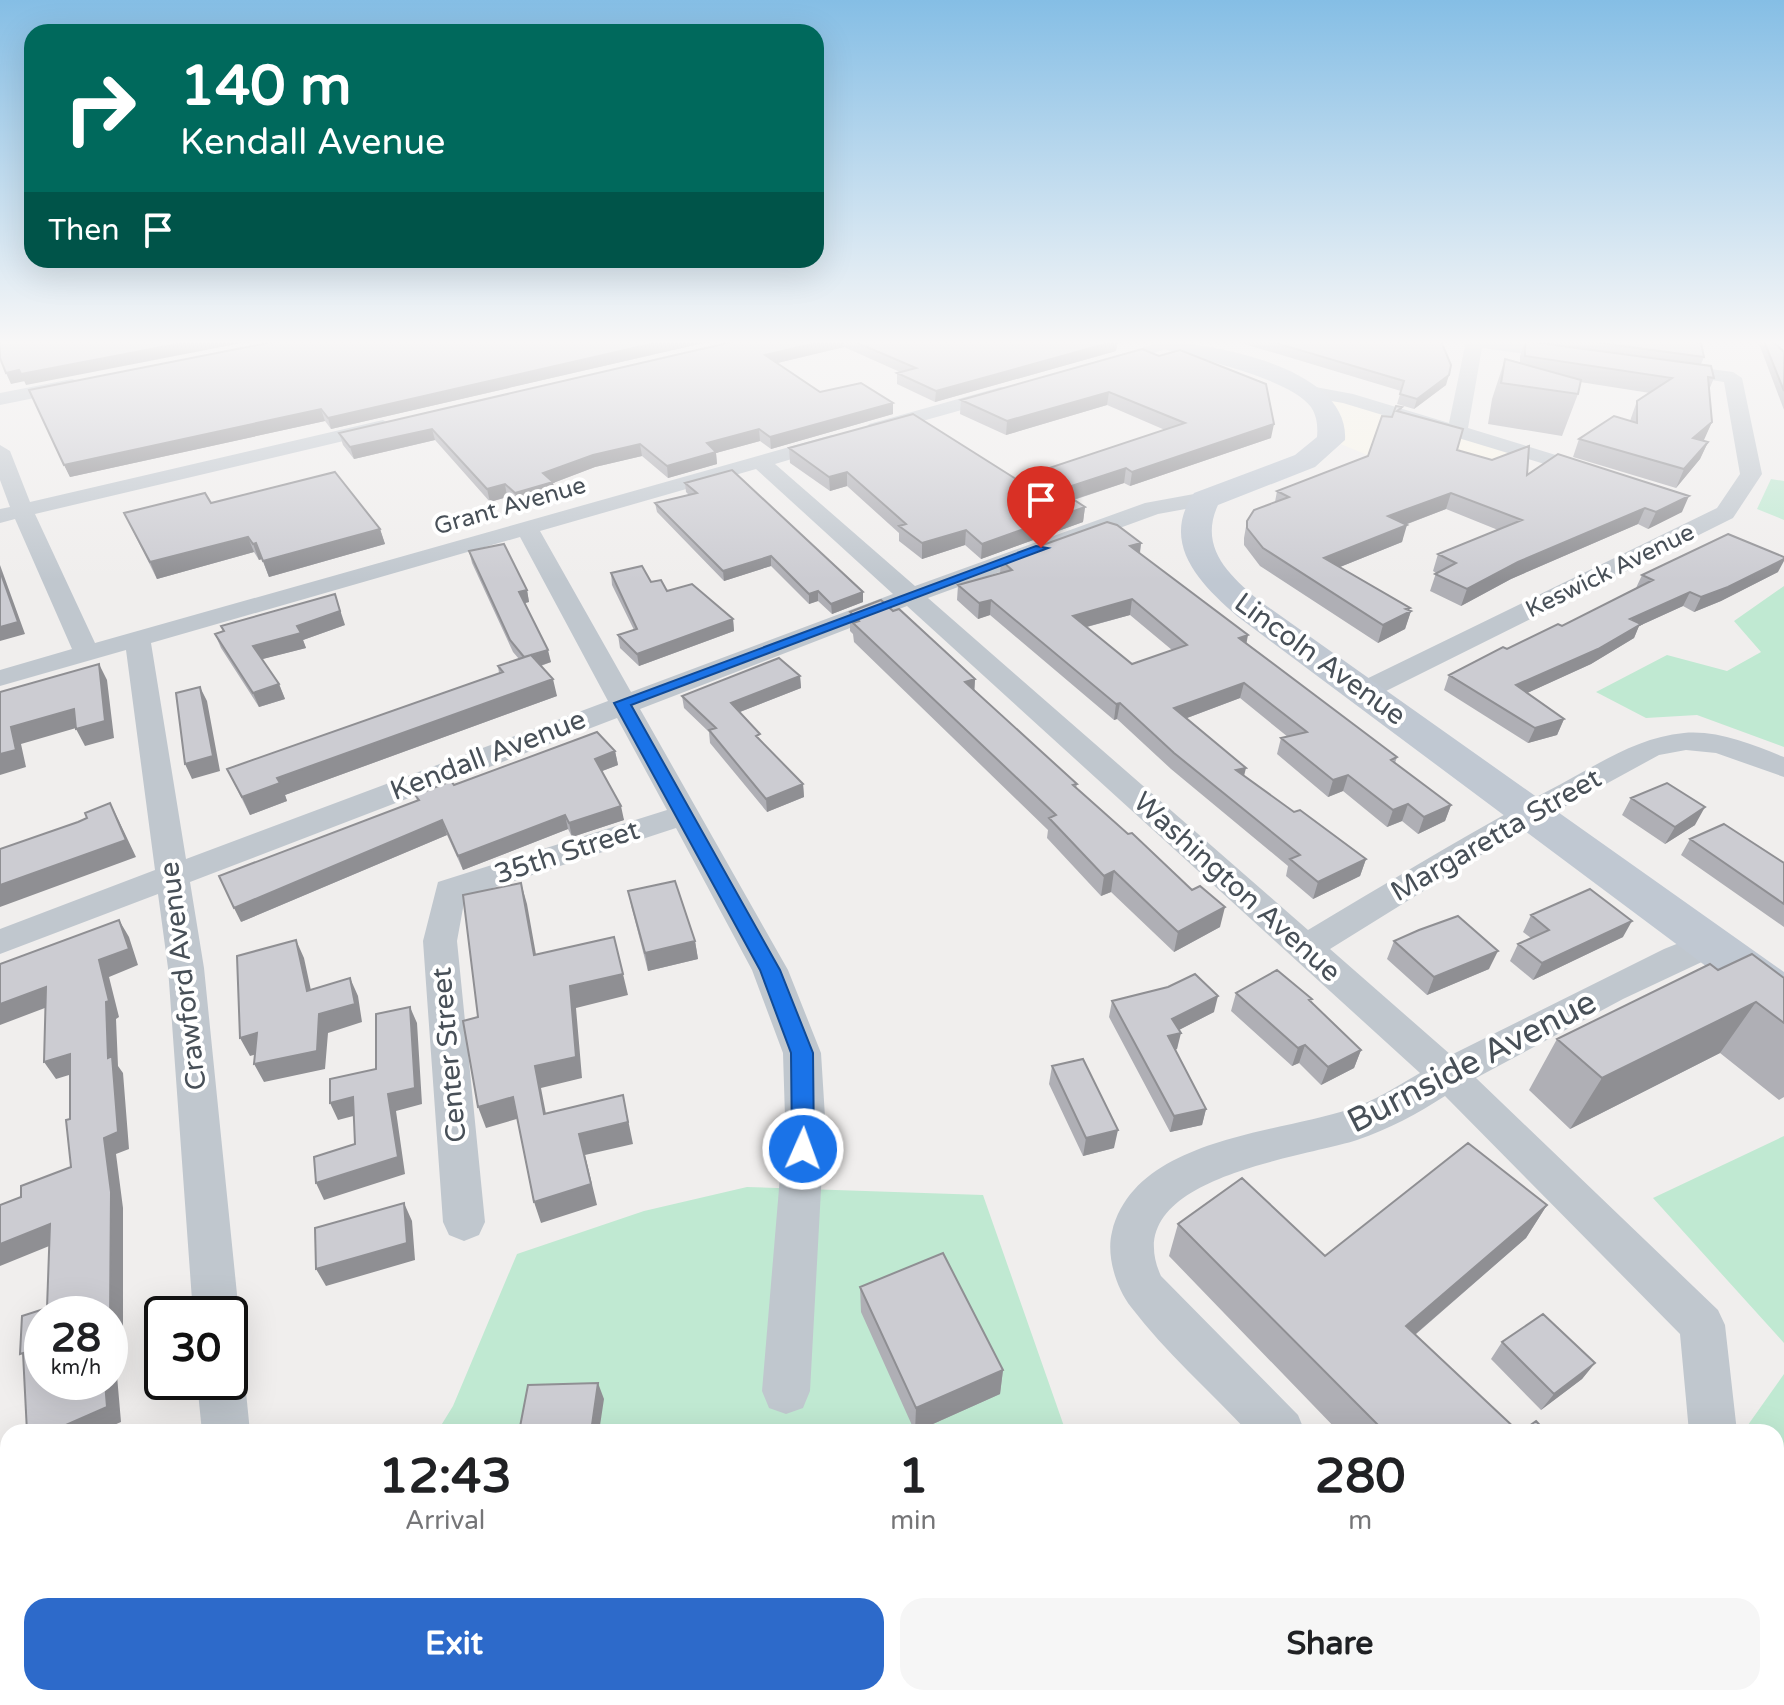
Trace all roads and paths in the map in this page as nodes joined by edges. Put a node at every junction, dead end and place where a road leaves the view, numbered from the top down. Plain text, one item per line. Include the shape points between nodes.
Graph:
1 (407, 421) edge
2 (903, 421) edge
3 (1331, 421) edge
4 (1422, 421) edge
5 (1459, 421) edge
6 (1741, 421) edge
7 (1457, 431) junction
8 (0, 451) edge
9 (760, 462) junction
10 (1610, 478) edge
11 (1205, 499) junction
12 (1696, 504) dead end
13 (11, 513) edge
14 (1725, 513) junction
15 (527, 528) junction
16 (911, 596) junction
17 (137, 639) junction
18 (87, 654) junction
19 (0, 678) edge
20 (1364, 691) junction
21 (622, 703) junction
22 (1784, 768) edge
23 (1529, 813) junction
24 (684, 815) junction
25 (172, 878) junction
26 (450, 890) joint
27 (0, 942) edge
28 (1709, 944) junction
29 (1305, 948) junction
30 (1784, 998) edge
31 (1448, 1075) junction
32 (464, 1222) dead end
33 (214, 1296) edge
34 (786, 1391) dead end
35 (223, 1400) edge
36 (225, 1424) edge
37 (1273, 1424) edge
38 (1712, 1424) edge

1 - 13 street
2 - 9 street, Grant Avenue
3 - 11 street via 1331,440 1305,461
4 - 7 street
5 - 7 street
6 - 14 street, Keswick Avenue via 1751,474
7 - 10 street
8 - 13 street
9 - 15 street, Grant Avenue
9 - 16 street, Washington Avenue
11 - 16 street, Kendall Avenue via 1153,508
11 - 20 street, Lincoln Avenue via 1194,525 1194,542 1206,569 1249,609
12 - 14 street
13 - 18 street
14 - 20 street, Keswick Avenue
15 - 17 street, Grant Avenue
15 - 21 street
16 - 21 street, Kendall Avenue
16 - 29 street, Washington Avenue
17 - 18 street, Grant Avenue
17 - 25 street, Crawford Avenue
18 - 19 street, Grant Avenue
20 - 23 street, Lincoln Avenue
21 - 24 street
21 - 25 street, Kendall Avenue
22 - 23 street, Margaretta Street via 1694,739 1649,749
23 - 28 street, Lincoln Avenue
23 - 29 street, Margaretta Street
24 - 26 street, 35th Street
24 - 34 street via 770,970 802,1053 805,1117
25 - 27 street, Kendall Avenue
25 - 33 street, Crawford Avenue via 186,968
26 - 32 street, Center Street via 440,941
28 - 30 street, Lincoln Avenue
28 - 31 street, Burnside Avenue
29 - 31 street, Washington Avenue
31 - 37 street, Burnside Avenue via 1384,1113 1315,1138 1190,1171 1160,1191 1130,1237 1130,1256 1145,1291
31 - 38 street, Washington Avenue via 1702,1325
35 - 36 street

